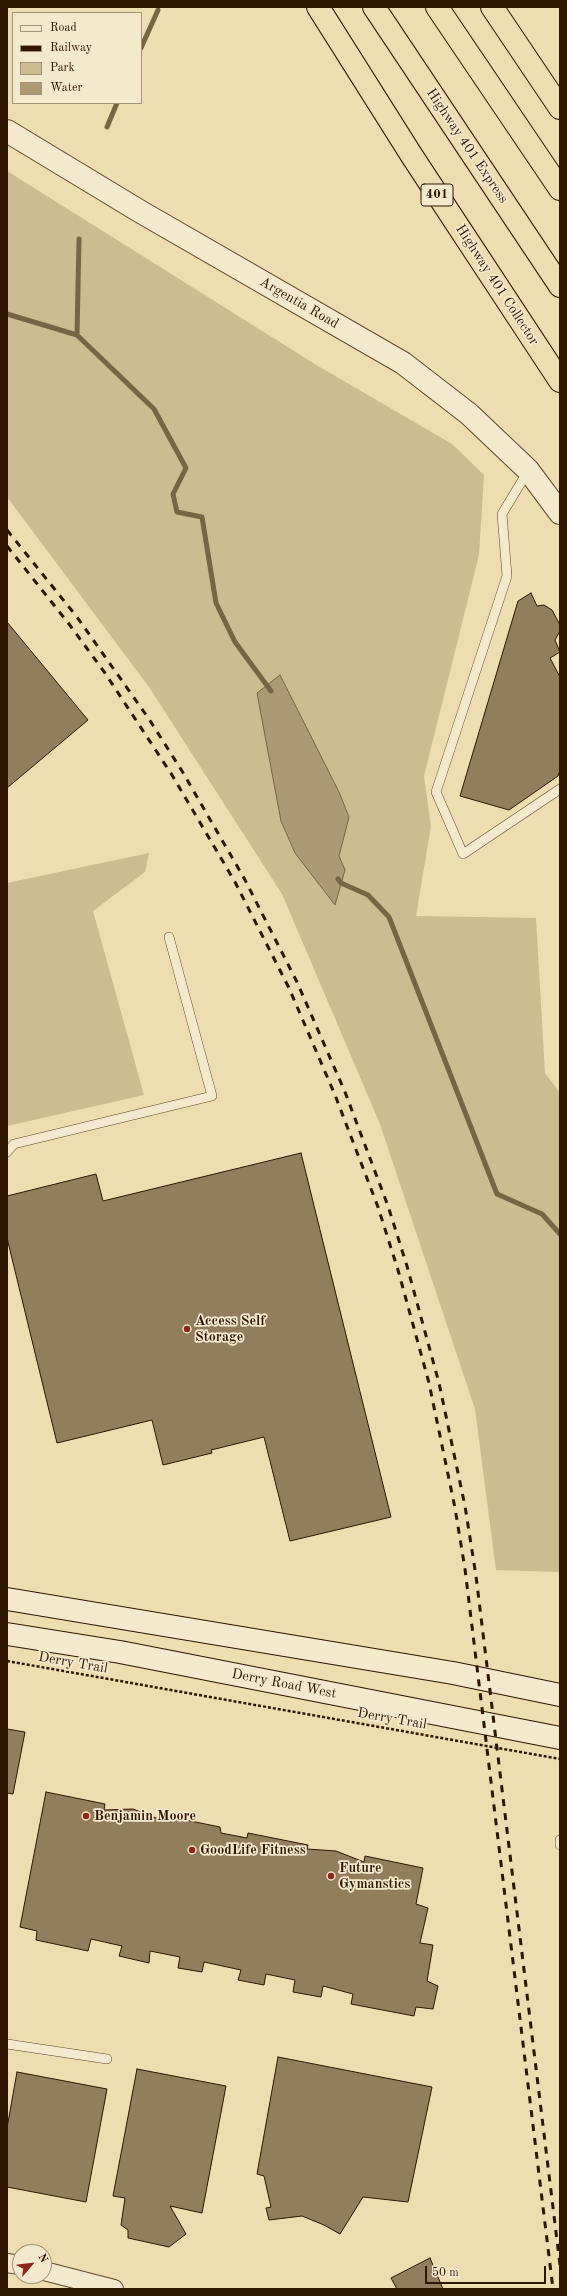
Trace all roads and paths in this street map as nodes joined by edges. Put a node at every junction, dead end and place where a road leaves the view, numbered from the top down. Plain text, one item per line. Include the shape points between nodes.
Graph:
1 (318, 7) edge
2 (374, 7) edge
3 (437, 7) edge
4 (492, 7) edge
5 (560, 108) edge
6 (7, 131) edge
7 (560, 189) edge
8 (560, 286) edge
9 (560, 381) edge
10 (528, 470) junction
11 (560, 514) edge
12 (560, 789) edge
13 (169, 937) dead end
14 (7, 1152) edge
15 (7, 1599) edge
16 (7, 1634) edge
17 (7, 1661) edge
18 (560, 1695) edge
19 (560, 1738) edge
20 (560, 1759) edge
21 (560, 1840) edge
22 (560, 1845) edge
23 (7, 2044) edge
24 (107, 2059) dead end
25 (52, 2273) edge
26 (114, 2289) edge

1 - 9 highway, Highway 401 Collector / 401 via 412,156
2 - 8 highway, Highway 401 Express
3 - 7 highway
4 - 5 highway
6 - 10 main road, Argentia Road via 403,364 469,414
10 - 11 main road, Argentia Road
10 - 12 lane via 502,514 507,576 436,792 463,854
13 - 14 lane via 212,1096 14,1144
15 - 18 main road via 445,1672
16 - 19 main road, Derry Road West via 127,1653
17 - 20 path, Derry Trail
21 - 22 lane
23 - 24 lane
25 - 26 street

